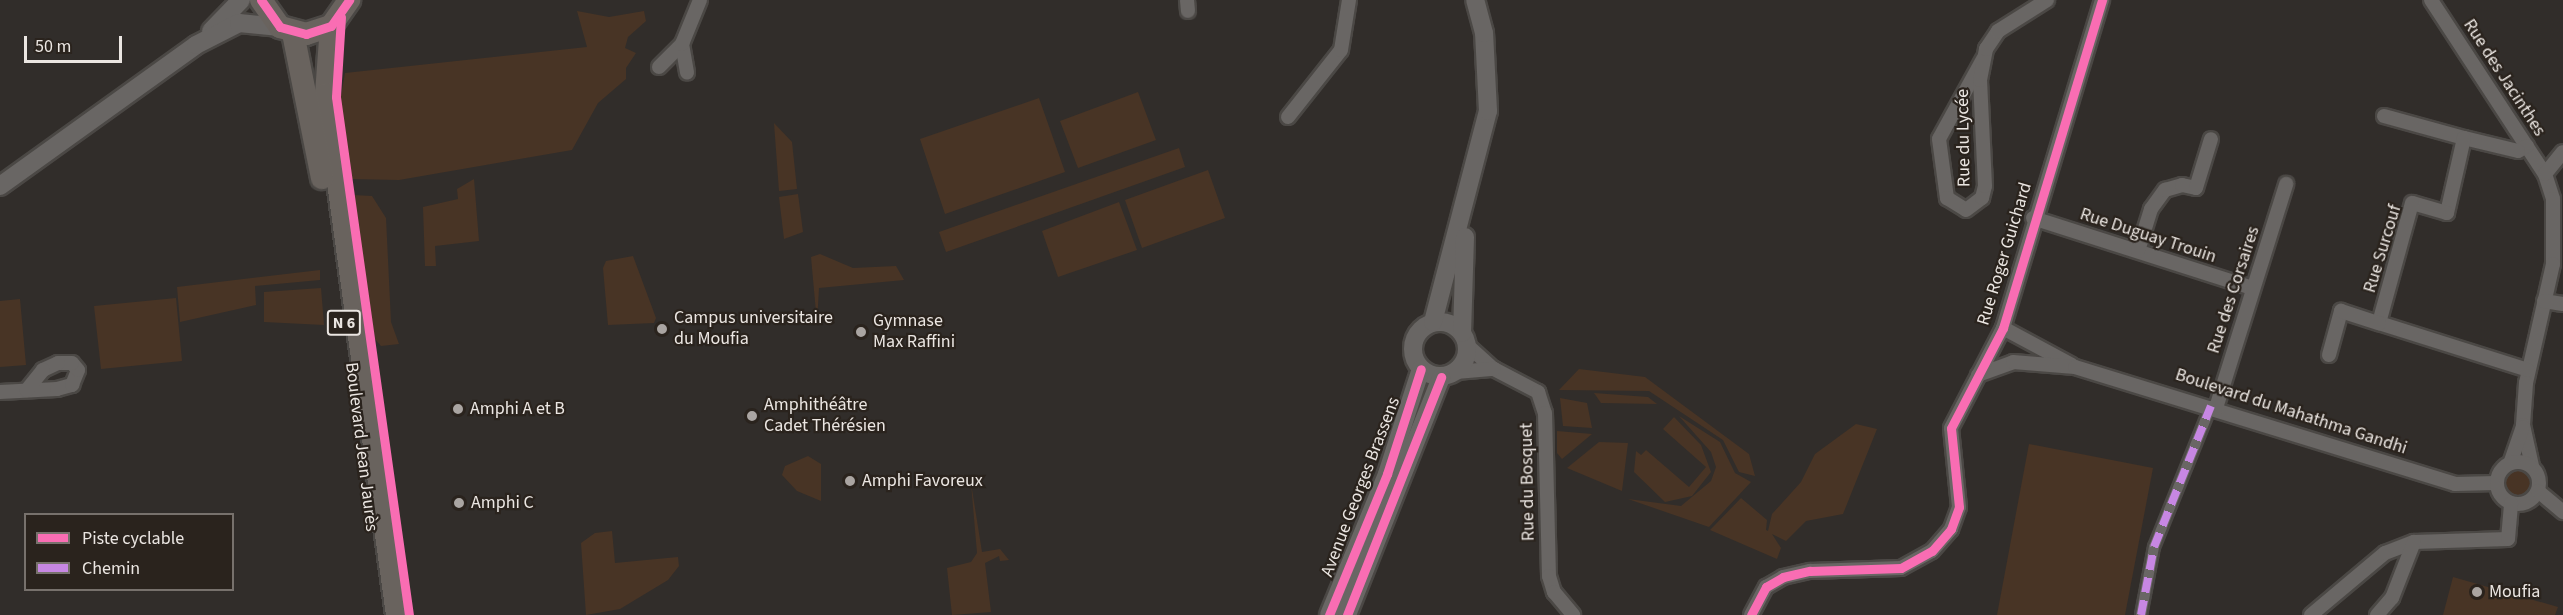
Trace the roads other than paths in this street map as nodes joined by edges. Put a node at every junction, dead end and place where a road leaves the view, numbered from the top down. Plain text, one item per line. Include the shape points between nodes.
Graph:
1 (241, 0) edge
2 (261, 0) edge
3 (699, 0) edge
4 (1349, 0) edge
5 (1475, 0) edge
6 (2047, 0) edge
7 (2102, 0) edge
8 (2431, 0) edge
9 (349, 2) edge
10 (331, 26) junction
11 (287, 30) junction
12 (682, 44) junction
13 (196, 45) junction
14 (1983, 59) junction
15 (659, 67) dead end
16 (687, 73) dead end
17 (2384, 116) dead end
18 (1288, 117) dead end
19 (2464, 138) junction
20 (2211, 139) dead end
21 (2528, 146) junction
22 (2563, 152) edge
23 (2545, 174) junction
24 (2286, 184) dead end
25 (0, 186) edge
26 (1465, 214) junction
27 (2033, 218) junction
28 (2138, 251) junction
29 (2253, 288) junction
30 (2544, 301) junction
31 (2563, 304) edge
32 (1433, 322) junction
33 (2379, 323) junction
34 (2003, 327) junction
35 (1465, 339) junction
36 (1996, 341) junction
37 (2329, 356) dead end
38 (2013, 362) junction
39 (2075, 367) junction
40 (1421, 369) junction
41 (1494, 369) junction
42 (2528, 370) junction
43 (1448, 374) junction
44 (1978, 375) junction
45 (27, 390) dead end
46 (0, 392) edge
47 (2213, 407) junction
48 (2523, 425) junction
49 (2511, 461) junction
50 (2532, 466) junction
51 (2496, 483) junction
52 (2538, 491) junction
53 (2511, 503) junction
54 (2563, 512) edge
55 (2414, 542) junction
56 (381, 615) edge
57 (397, 615) edge
58 (1329, 615) edge
59 (1347, 615) edge
60 (1573, 615) edge
61 (1751, 615) edge
62 (2141, 615) edge
63 (2311, 615) edge
64 (2377, 615) edge

1 - 13 street
2 - 11 main road, Boulevard Jean Jaurès / N 6
3 - 12 street
4 - 18 street via 1341,50
5 - 26 street via 1484,33 1488,111
6 - 14 street, Rue du Lycée via 1998,31
7 - 27 street, Rue Roger Guichard
8 - 21 street, Rue des Jacinthes
9 - 10 main road
10 - 11 main road
10 - 57 main road, Boulevard Jean Jaurès / N 6 via 326,94
11 - 13 street via 239,23
11 - 56 main road, Boulevard Jean Jaurès / N 6 via 304,66 353,381
12 - 15 street
12 - 16 street
13 - 25 street
14 - 14 street, Rue du Lycée via 1985,186 1982,198 1965,210 1947,198 1939,139
17 - 19 street
19 - 21 street via 2518,151
19 - 33 street, Rue Surcouf via 2447,213 2412,203
20 - 28 street via 2196,188 2182,185 2165,190 2151,209
21 - 23 street, Rue des Jacinthes
22 - 23 street
23 - 30 street, Rue des Jacinthes via 2556,227
24 - 29 street, Rue des Corsaires
26 - 32 street
26 - 35 street
27 - 28 street, Rue Duguay Trouin
27 - 34 street, Rue Roger Guichard
28 - 29 street, Rue Duguay Trouin
29 - 47 street, Rue des Corsaires
30 - 31 street
30 - 42 street, Rue des Jacinthes
32 - 35 street via 1443,321
32 - 40 street via 1418,333 1413,345
33 - 37 street via 2341,311
33 - 42 street
34 - 36 street, Rue Roger Guichard
34 - 39 street, Boulevard du Mahathma Gandhi
35 - 41 street, Rue du Bosquet
35 - 43 street
36 - 38 street
36 - 44 street, Rue Roger Guichard
38 - 39 street, Boulevard du Mahathma Gandhi
38 - 44 street, Boulevard du Mahathma Gandhi
39 - 47 street, Boulevard du Mahathma Gandhi
40 - 43 street
40 - 58 street, Avenue Georges Brassens via 1387,474
41 - 43 street
41 - 60 street, Rue du Bosquet via 1538,392 1545,413 1549,576 1554,592
42 - 48 street, Rue des Jacinthes
43 - 59 street, Avenue Georges Brassens
44 - 61 street, Rue Roger Guichard via 1951,428 1959,507 1943,541 1900,568 1810,570 1783,577 1766,587
45 - 46 street
47 - 51 street, Boulevard du Mahathma Gandhi via 2455,483
47 - 62 street via 2154,547
48 - 49 street, Rue des Jacinthes
48 - 50 street, Rue des Jacinthes
49 - 50 street
49 - 51 street
50 - 52 street
51 - 53 street
52 - 53 street via 2527,503
52 - 54 street
53 - 55 street via 2508,538
55 - 63 street via 2385,552
55 - 64 street via 2392,598

